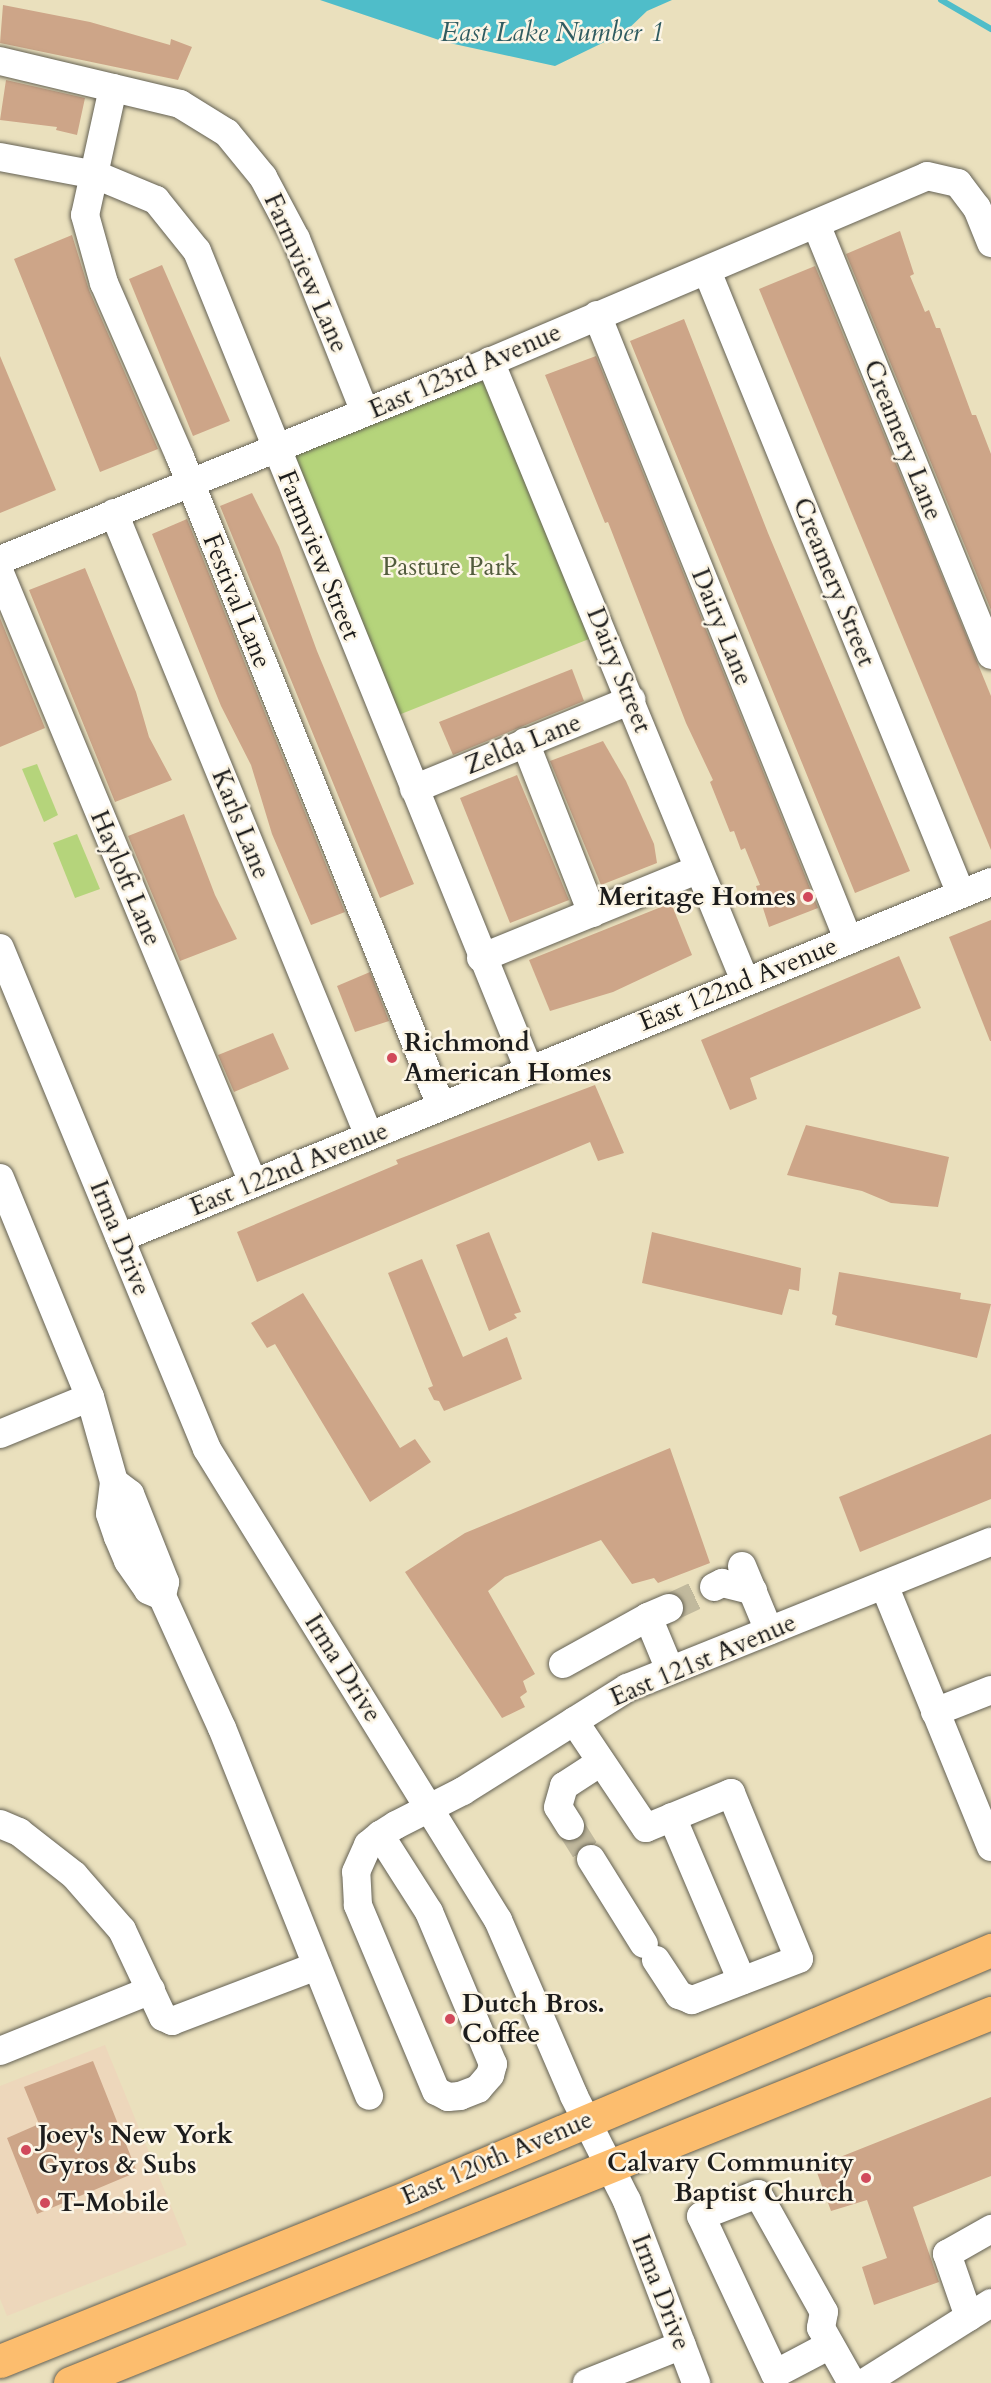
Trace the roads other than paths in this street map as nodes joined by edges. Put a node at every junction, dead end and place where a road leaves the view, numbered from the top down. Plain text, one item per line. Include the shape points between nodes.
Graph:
1 (0, 61) edge
2 (113, 88) junction
3 (0, 157) edge
4 (96, 175) junction
5 (816, 224) junction
6 (991, 243) edge
7 (707, 271) junction
8 (597, 315) junction
9 (490, 361) junction
10 (365, 412) junction
11 (276, 449) junction
12 (190, 483) junction
13 (114, 513) junction
14 (0, 560) edge
15 (0, 573) edge
16 (991, 656) edge
17 (631, 700) junction
18 (525, 742) junction
19 (414, 789) junction
20 (699, 869) junction
21 (991, 882) edge
22 (961, 894) junction
23 (592, 913) junction
24 (848, 939) junction
25 (0, 948) edge
26 (481, 958) junction
27 (744, 981) junction
28 (529, 1070) junction
29 (441, 1106) junction
30 (369, 1136) junction
31 (0, 1178) edge
32 (253, 1184) junction
33 (120, 1238) junction
34 (90, 1397) junction
35 (0, 1434) edge
36 (991, 1542) edge
37 (884, 1585) junction
38 (714, 1587) tunnel mouth
39 (769, 1630) junction
40 (563, 1664) dead end
41 (670, 1670) junction
42 (991, 1690) edge
43 (935, 1712) junction
44 (574, 1721) junction
45 (601, 1762) junction
46 (429, 1807) junction
47 (672, 1817) junction
48 (0, 1824) edge
49 (570, 1826) tunnel mouth
50 (374, 1840) junction
51 (991, 1847) edge
52 (591, 1859) tunnel mouth
53 (991, 1950) edge
54 (317, 1966) junction
55 (742, 1981) junction
56 (151, 1990) junction
57 (991, 2013) edge
58 (0, 2051) edge
59 (369, 2096) dead end
60 (585, 2120) junction
61 (612, 2166) junction
62 (991, 2229) edge
63 (980, 2310) edge
64 (830, 2345) junction
65 (682, 2346) junction
66 (1, 2359) edge
67 (70, 2383) edge
68 (587, 2383) edge
69 (696, 2383) edge
70 (852, 2383) edge
71 (864, 2383) edge

1 - 2 street, Farmview Lane
2 - 4 street, Festival Lane
2 - 10 street, Farmview Lane via 180,104 226,133 263,177 301,249
3 - 4 street, Farmview Street
4 - 11 street, Farmview Street via 156,200 197,251
4 - 12 street, Festival Lane via 85,215 104,282
5 - 6 street, East 123rd Avenue via 927,176 958,183 977,208
5 - 7 street, East 123rd Avenue
5 - 16 street, Creamery Lane
7 - 8 street, East 123rd Avenue
7 - 22 street, Creamery Street
8 - 9 street, East 123rd Avenue
8 - 24 street, Dairy Lane
9 - 10 street, East 123rd Avenue
9 - 17 street, Dairy Street
10 - 11 street, East 123rd Avenue
11 - 12 street, East 123rd Avenue
11 - 19 street, Farmview Street
12 - 13 street, East 123rd Avenue
12 - 29 street, Festival Lane
13 - 14 street, East 123rd Avenue
13 - 30 street, Karls Lane
15 - 32 street, Hayloft Lane
17 - 18 street, Zelda Lane
17 - 20 street, Dairy Street
18 - 19 street, Zelda Lane
18 - 23 street
19 - 26 street, Farmview Street
20 - 23 street
20 - 27 street, Dairy Street
21 - 22 street, East 122nd Avenue
22 - 24 street, East 122nd Avenue
23 - 26 street
24 - 27 street, East 122nd Avenue
25 - 33 street, Irma Drive
26 - 28 street, Farmview Street
27 - 28 street, East 122nd Avenue
28 - 29 street, East 122nd Avenue
29 - 30 street, East 122nd Avenue
30 - 32 street, East 122nd Avenue
31 - 34 street
32 - 33 street, East 122nd Avenue
33 - 46 street, Irma Drive via 207,1449
34 - 35 street
34 - 54 street via 114,1482 110,1514 124,1553 148,1590 162,1596 222,1728
36 - 37 street, East 121st Avenue
37 - 39 street, East 121st Avenue
37 - 43 street
38 - 39 street via 748,1578
39 - 41 street, East 121st Avenue
40 - 41 street via 658,1612
41 - 44 street, East 121st Avenue via 627,1688
42 - 43 street
43 - 51 street
44 - 45 street
44 - 46 street, East 121st Avenue
45 - 47 street via 646,1828
45 - 49 street via 564,1786 558,1807
46 - 50 street, East 121st Avenue
46 - 60 street, Irma Drive via 498,1920
47 - 55 street
47 - 55 street via 731,1793 799,1959
48 - 56 street via 19,1832 74,1875 122,1930
50 - 50 street via 356,1872 358,1905 436,2091 448,2097 478,2089 490,2075 493,2064 485,2040 415,1886
52 - 55 street via 679,1995 693,2000
53 - 60 main road, East 120th Avenue
54 - 56 street via 172,2021 163,2017
54 - 59 street
56 - 58 street
57 - 61 main road, East 120th Avenue
60 - 61 street, Irma Drive
60 - 66 main road, East 120th Avenue
61 - 65 street, Irma Drive
61 - 67 main road, East 120th Avenue
62 - 63 street via 947,2254
63 - 71 street
64 - 64 street via 821,2328 824,2312 758,2194 701,2216 775,2374
64 - 70 street
65 - 68 street
65 - 69 street, Irma Drive

